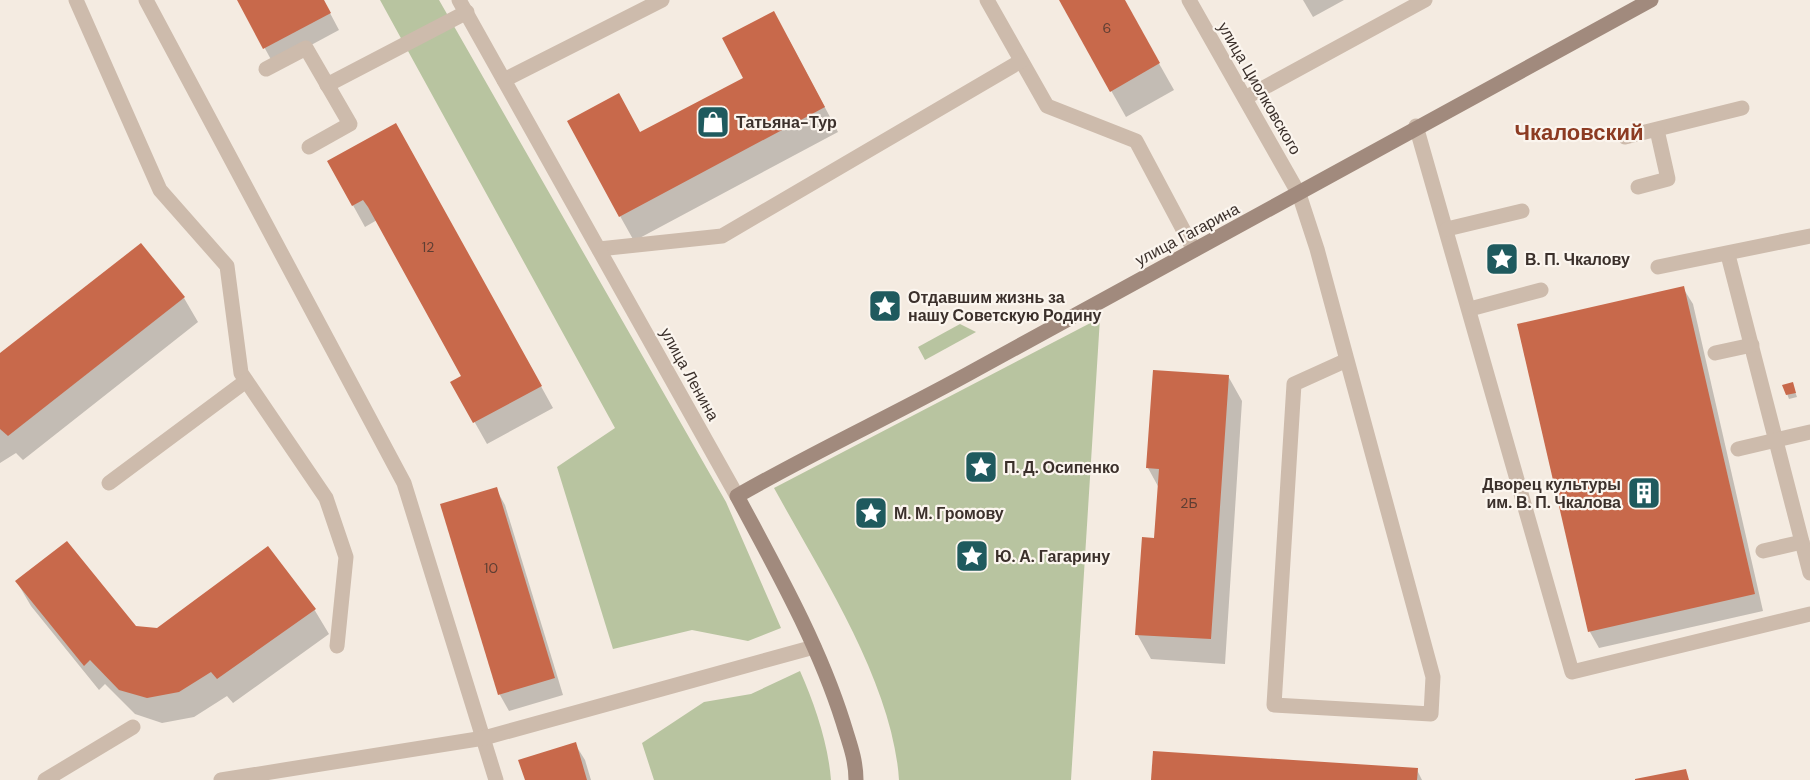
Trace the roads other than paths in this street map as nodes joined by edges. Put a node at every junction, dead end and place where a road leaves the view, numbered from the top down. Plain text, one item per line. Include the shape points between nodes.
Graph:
1 (76, 0) edge
2 (146, 0) edge
3 (662, 0) edge
4 (987, 0) edge
5 (1190, 0) edge
6 (1425, 0) edge
7 (1651, 0) edge
8 (463, 6) edge
9 (1021, 62) junction
10 (266, 69) dead end
11 (504, 80) junction
12 (327, 85) junction
13 (1245, 98) junction
14 (1742, 108) dead end
15 (1416, 126) junction
16 (1656, 130) junction
17 (1625, 137) dead end
18 (309, 147) dead end
19 (1638, 187) dead end
20 (1299, 194) junction
21 (1522, 211) dead end
22 (1447, 229) junction
23 (1810, 236) edge
24 (599, 249) junction
25 (1194, 250) junction
26 (1728, 255) junction
27 (1658, 267) dead end
28 (1541, 290) dead end
29 (1470, 309) junction
30 (1752, 345) junction
31 (1715, 353) dead end
32 (1347, 360) junction
33 (246, 381) junction
34 (1810, 432) edge
35 (1776, 440) junction
36 (1738, 449) dead end
37 (109, 483) dead end
38 (737, 496) junction
39 (1802, 542) junction
40 (1763, 551) dead end
41 (1810, 573) edge
42 (1810, 614) edge
43 (337, 646) dead end
44 (814, 647) junction
45 (133, 727) dead end
46 (484, 738) junction
47 (45, 780) edge
48 (221, 780) edge
49 (496, 780) edge
50 (856, 780) edge

1 - 33 street via 160,190 227,266 241,373
2 - 46 street via 404,483
3 - 11 street
4 - 9 street
5 - 13 street, улица Циолковского
6 - 13 street
7 - 15 street, улица Гагарина
8 - 11 street, улица Ленина
8 - 12 street
9 - 24 street via 722,236
9 - 25 street via 1047,106 1136,141
10 - 12 street via 306,48
11 - 24 street, улица Ленина
12 - 18 street via 350,124
13 - 20 street, улица Циолковского
14 - 16 street
15 - 20 street, улица Гагарина
15 - 22 street
16 - 17 street
16 - 19 street via 1668,179
20 - 25 street, улица Гагарина
20 - 32 street, улица Циолковского
21 - 22 street
22 - 29 street
23 - 26 street
24 - 38 street, улица Ленина
25 - 38 street, улица Гагарина via 957,381
26 - 27 street
26 - 30 street
28 - 29 street
29 - 42 street via 1572,672
30 - 31 street
30 - 35 street
32 - 32 street, улица Циолковского via 1294,384 1274,705 1431,714 1433,677
33 - 37 street
33 - 43 street via 326,498 346,557
34 - 35 street
35 - 36 street
35 - 39 street
38 - 44 street, улица Ленина
39 - 40 street
39 - 41 street
44 - 46 street
44 - 50 street, улица Ленина via 856,763
45 - 47 street
46 - 48 street
46 - 49 street

